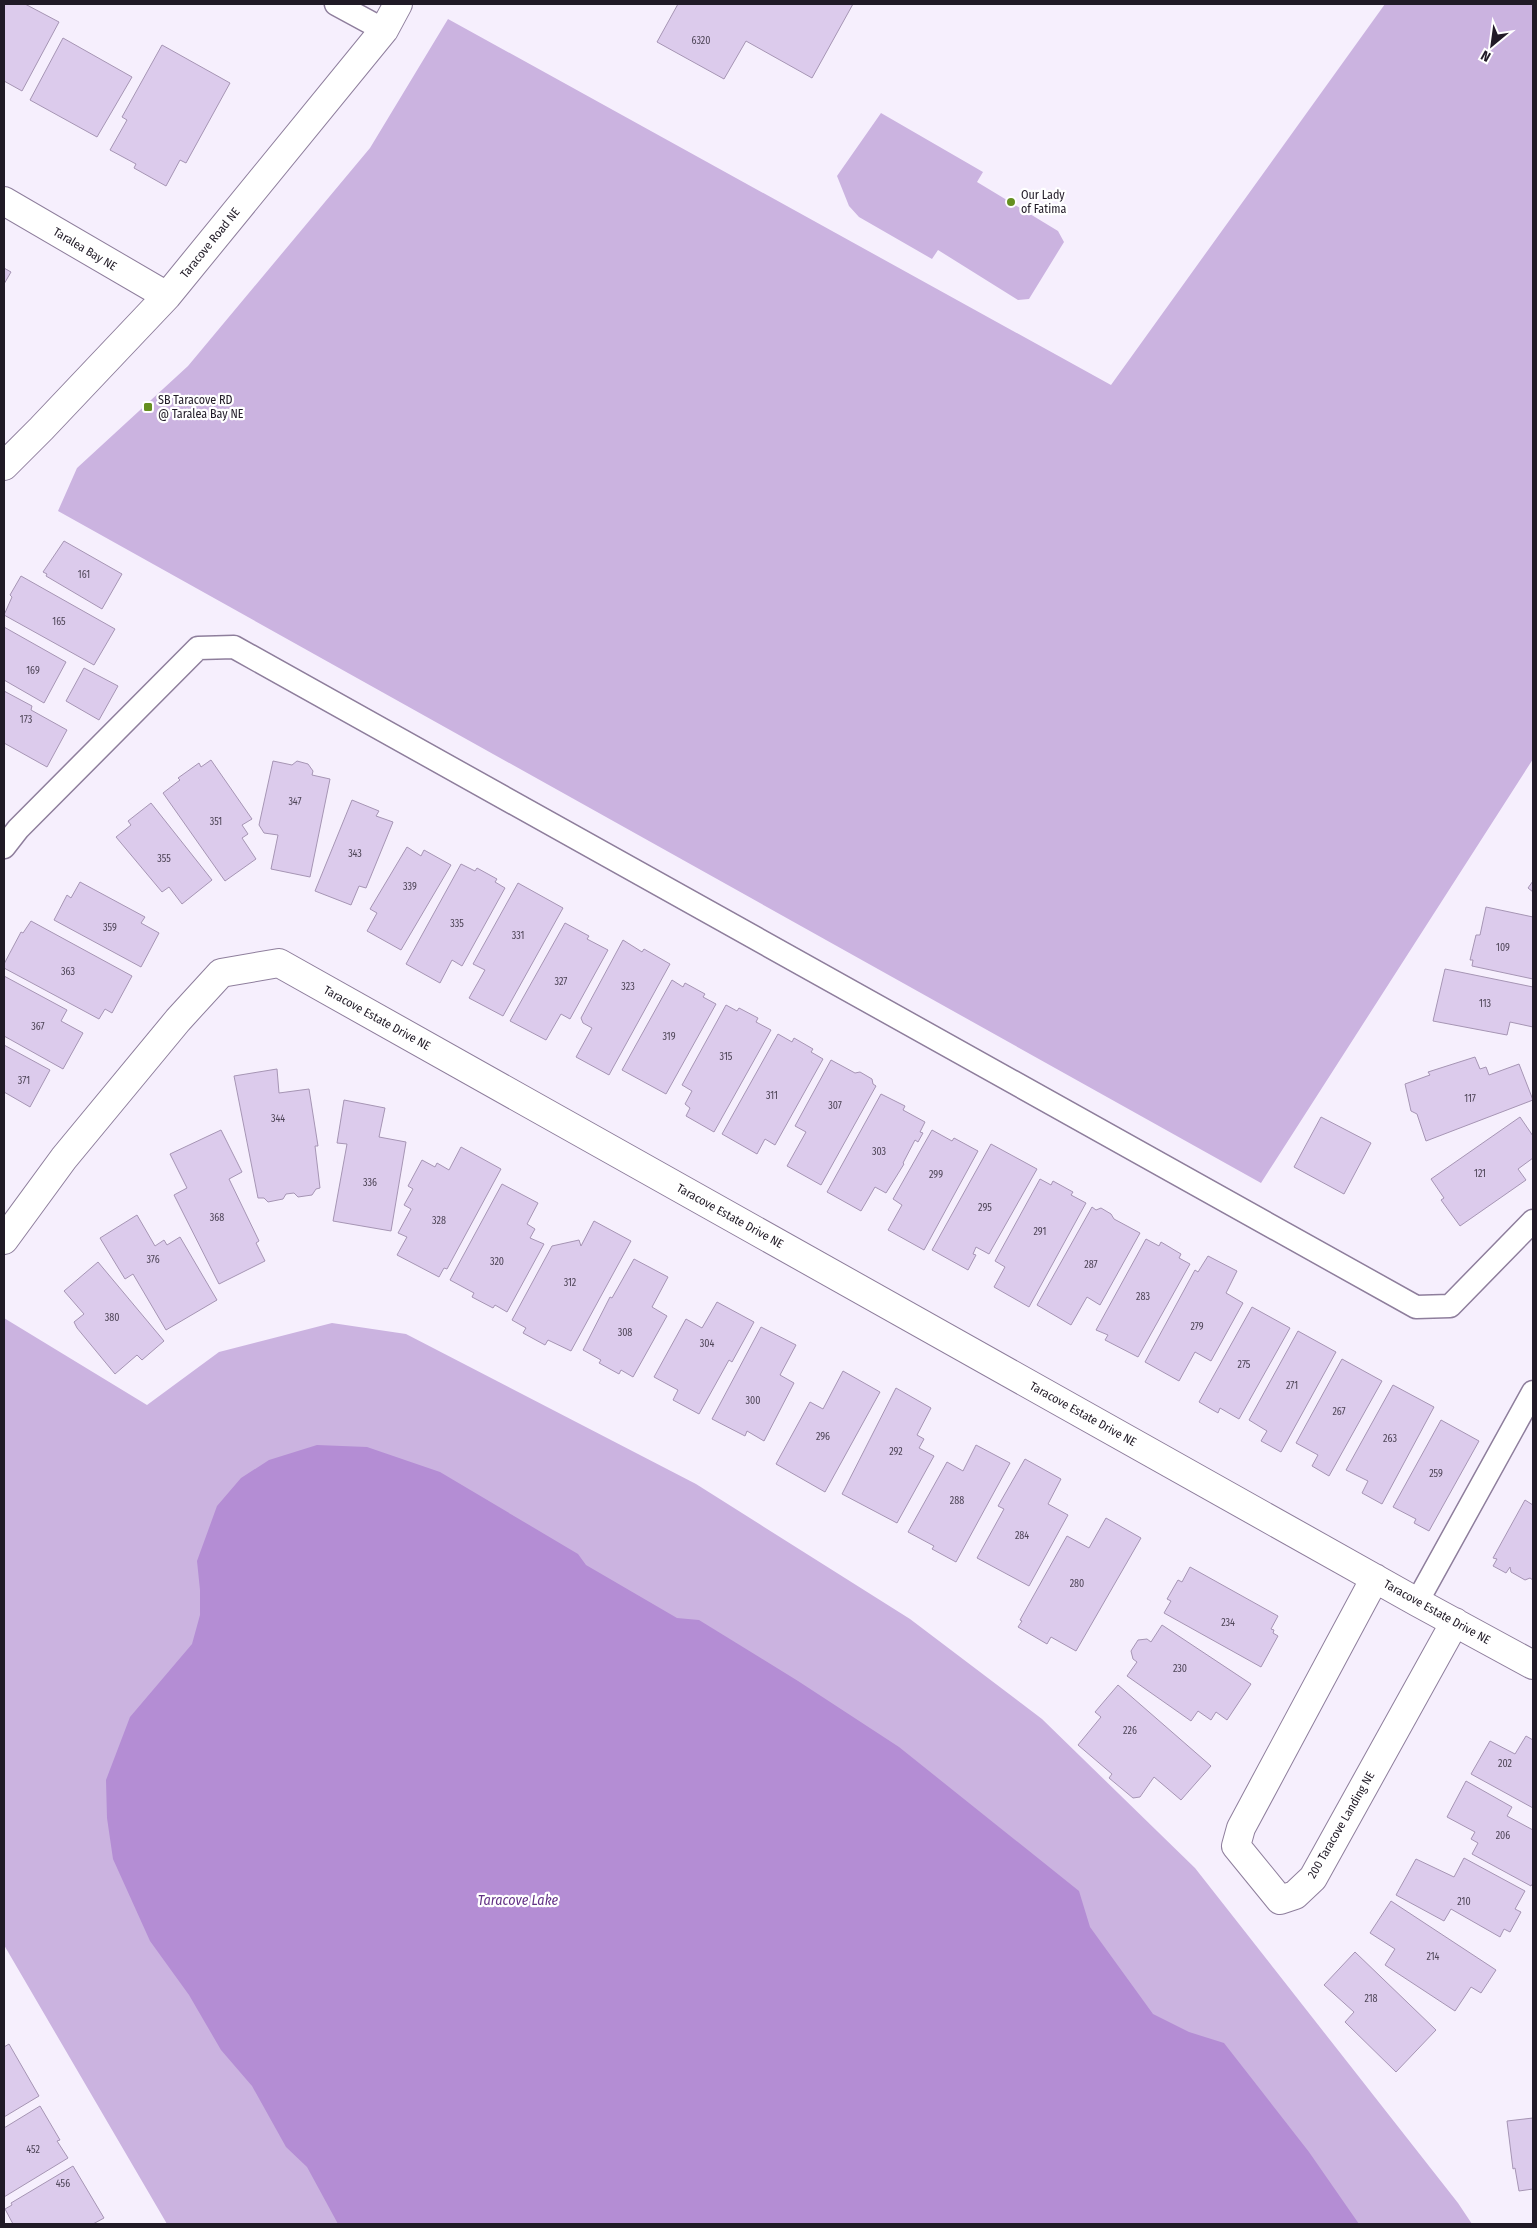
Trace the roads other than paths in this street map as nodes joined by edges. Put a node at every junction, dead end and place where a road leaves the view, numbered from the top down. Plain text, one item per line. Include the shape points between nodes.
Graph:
1 (336, 4) edge
2 (398, 4) edge
3 (384, 30) junction
4 (4, 200) edge
5 (167, 296) junction
6 (4, 466) edge
7 (4, 847) edge
8 (1533, 1221) edge
9 (4, 1240) edge
10 (1533, 1392) edge
11 (1375, 1578) junction
12 (1417, 1602) junction
13 (1455, 1622) junction
14 (1533, 1665) edge

1 - 3 lane
2 - 3 street, Taracove Road NE
3 - 5 street, Taracove Road NE
4 - 5 street, Taralea Bay NE
5 - 6 street, Taracove Road NE
7 - 8 lane via 18,829 198,648 234,647 1416,1307 1450,1306
9 - 11 street, Taracove Estate Drive NE via 64,1158 221,973 279,963
10 - 12 lane
11 - 12 street, Taracove Estate Drive NE
11 - 13 street, 200 Taracove Landing NE via 1241,1828 1236,1846 1280,1900 1295,1896 1313,1878
12 - 13 street, Taracove Estate Drive NE
13 - 14 street, Taracove Estate Drive NE

